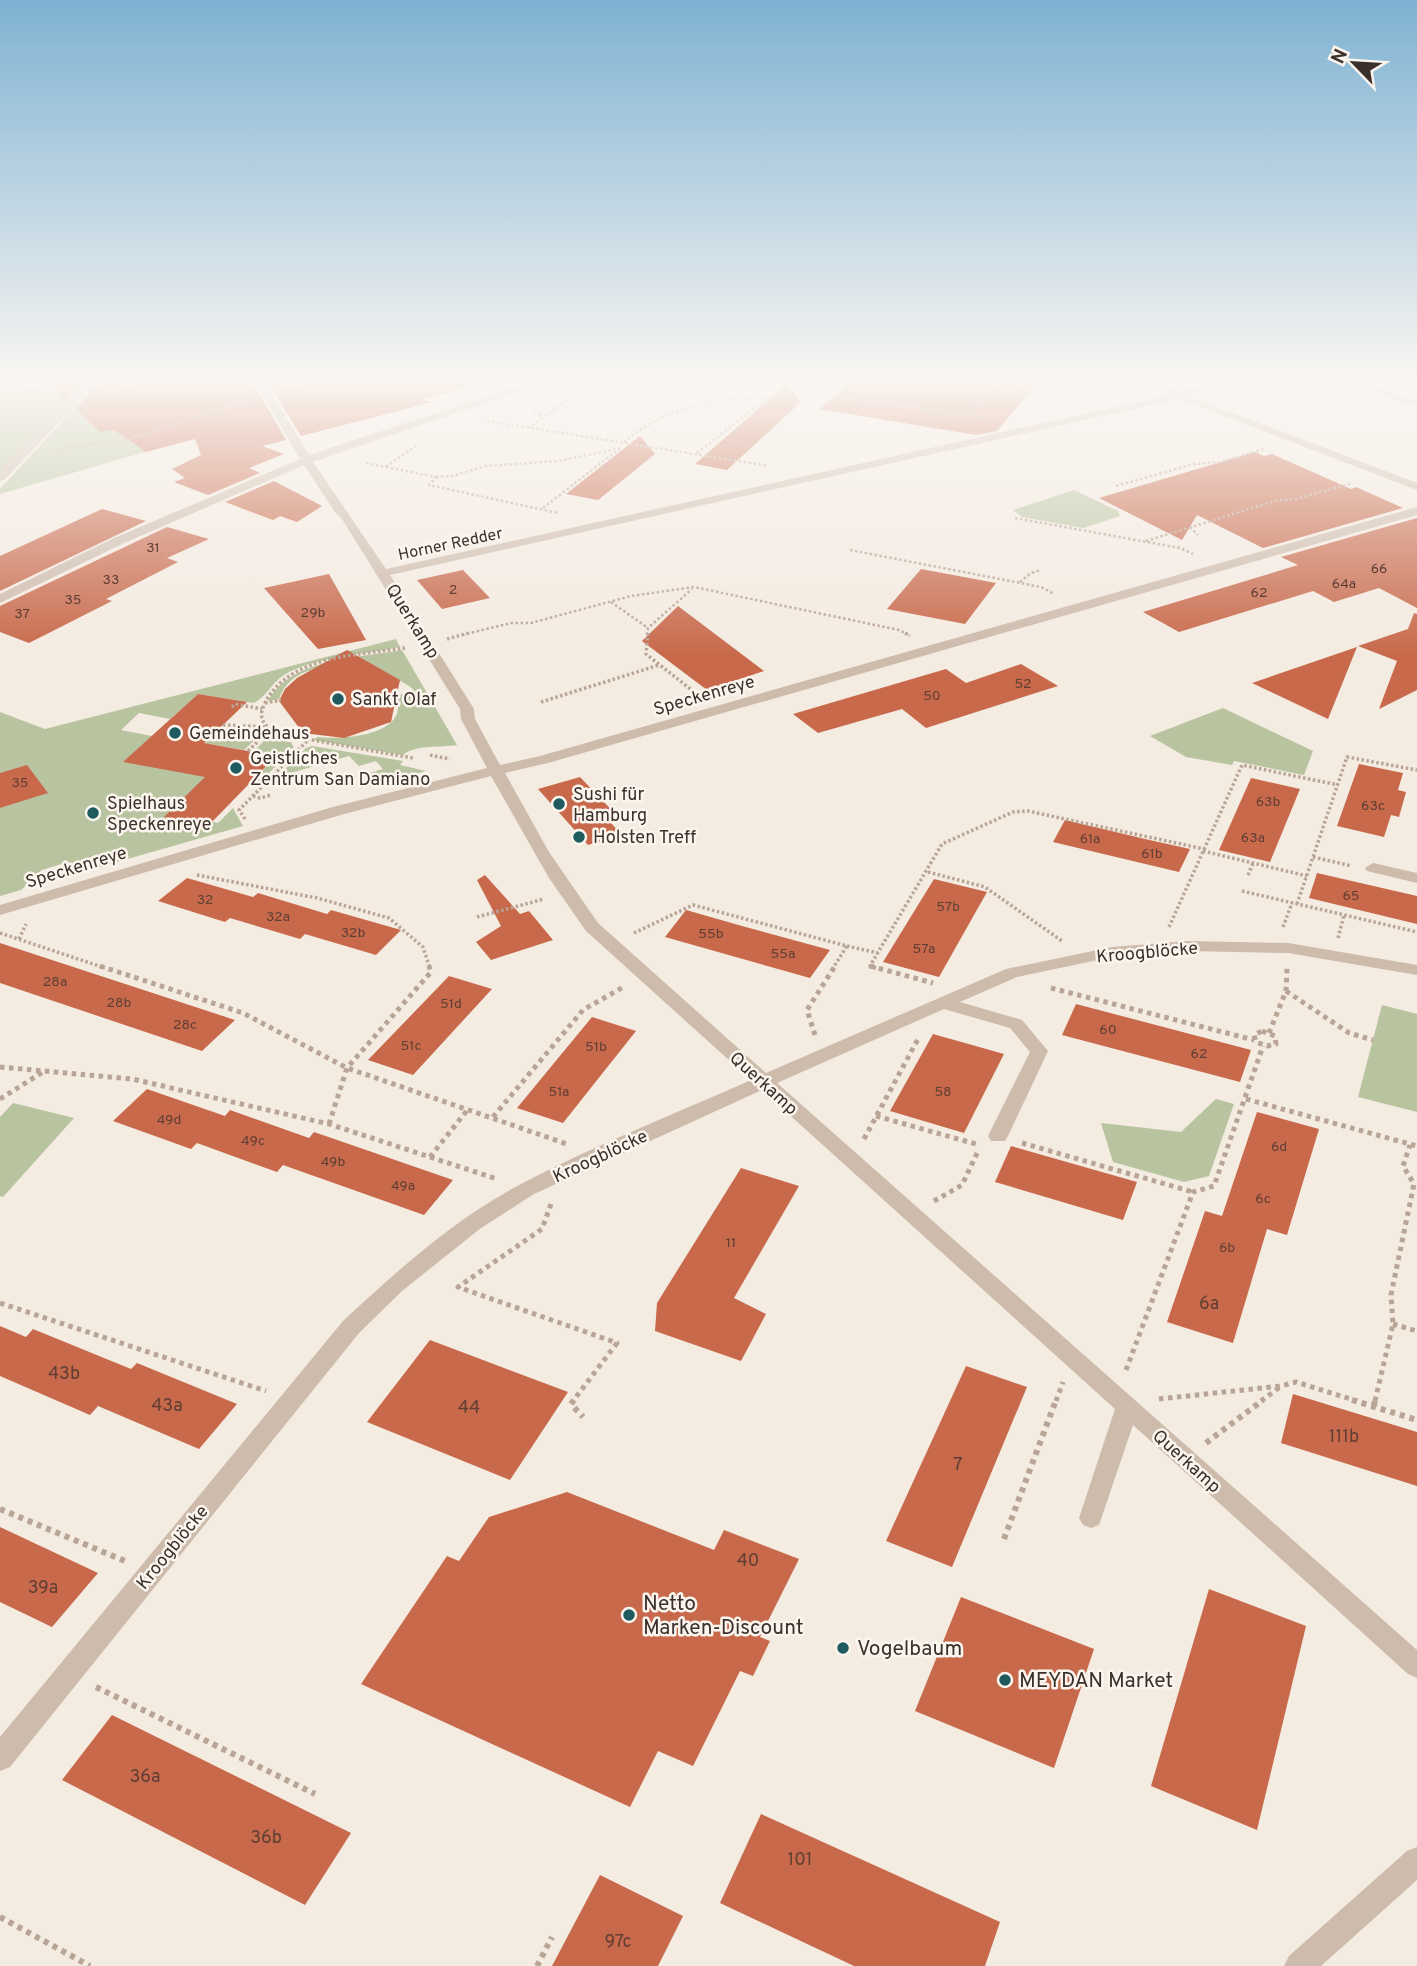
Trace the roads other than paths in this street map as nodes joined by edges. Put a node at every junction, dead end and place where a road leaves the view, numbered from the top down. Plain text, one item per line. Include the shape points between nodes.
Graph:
1 (284, 471) edge
2 (314, 471) edge
3 (846, 471) edge
4 (1375, 471) edge
5 (1417, 487) edge
6 (1417, 511) edge
7 (383, 573) junction
8 (0, 599) edge
9 (496, 769) junction
10 (1373, 868) road end
11 (1417, 878) edge
12 (0, 910) edge
13 (1417, 970) edge
14 (942, 1003) junction
15 (762, 1082) junction
16 (998, 1136) road end
17 (1121, 1402) junction
18 (1091, 1518) dead end
19 (1417, 1666) edge
20 (0, 1758) edge
21 (1417, 1861) edge
22 (1299, 1966) edge

1 - 8 street via 118,541
2 - 7 street, Querkamp
3 - 7 street, Horner Redder
4 - 5 street
6 - 9 street, Speckenreye via 718,711
7 - 9 street, Querkamp via 467,709
9 - 12 street, Speckenreye via 254,834
9 - 15 street, Querkamp via 566,894 610,946
10 - 11 street
13 - 14 street, Kroogblöcke via 1288,948 1188,946 1112,951 1005,976
14 - 15 street, Kroogblöcke
14 - 16 street via 1016,1024 1039,1051
15 - 17 street, Querkamp
15 - 20 street, Kroogblöcke via 527,1189 474,1223 395,1285 351,1327 290,1399
17 - 18 street
17 - 19 street, Querkamp
21 - 22 street

